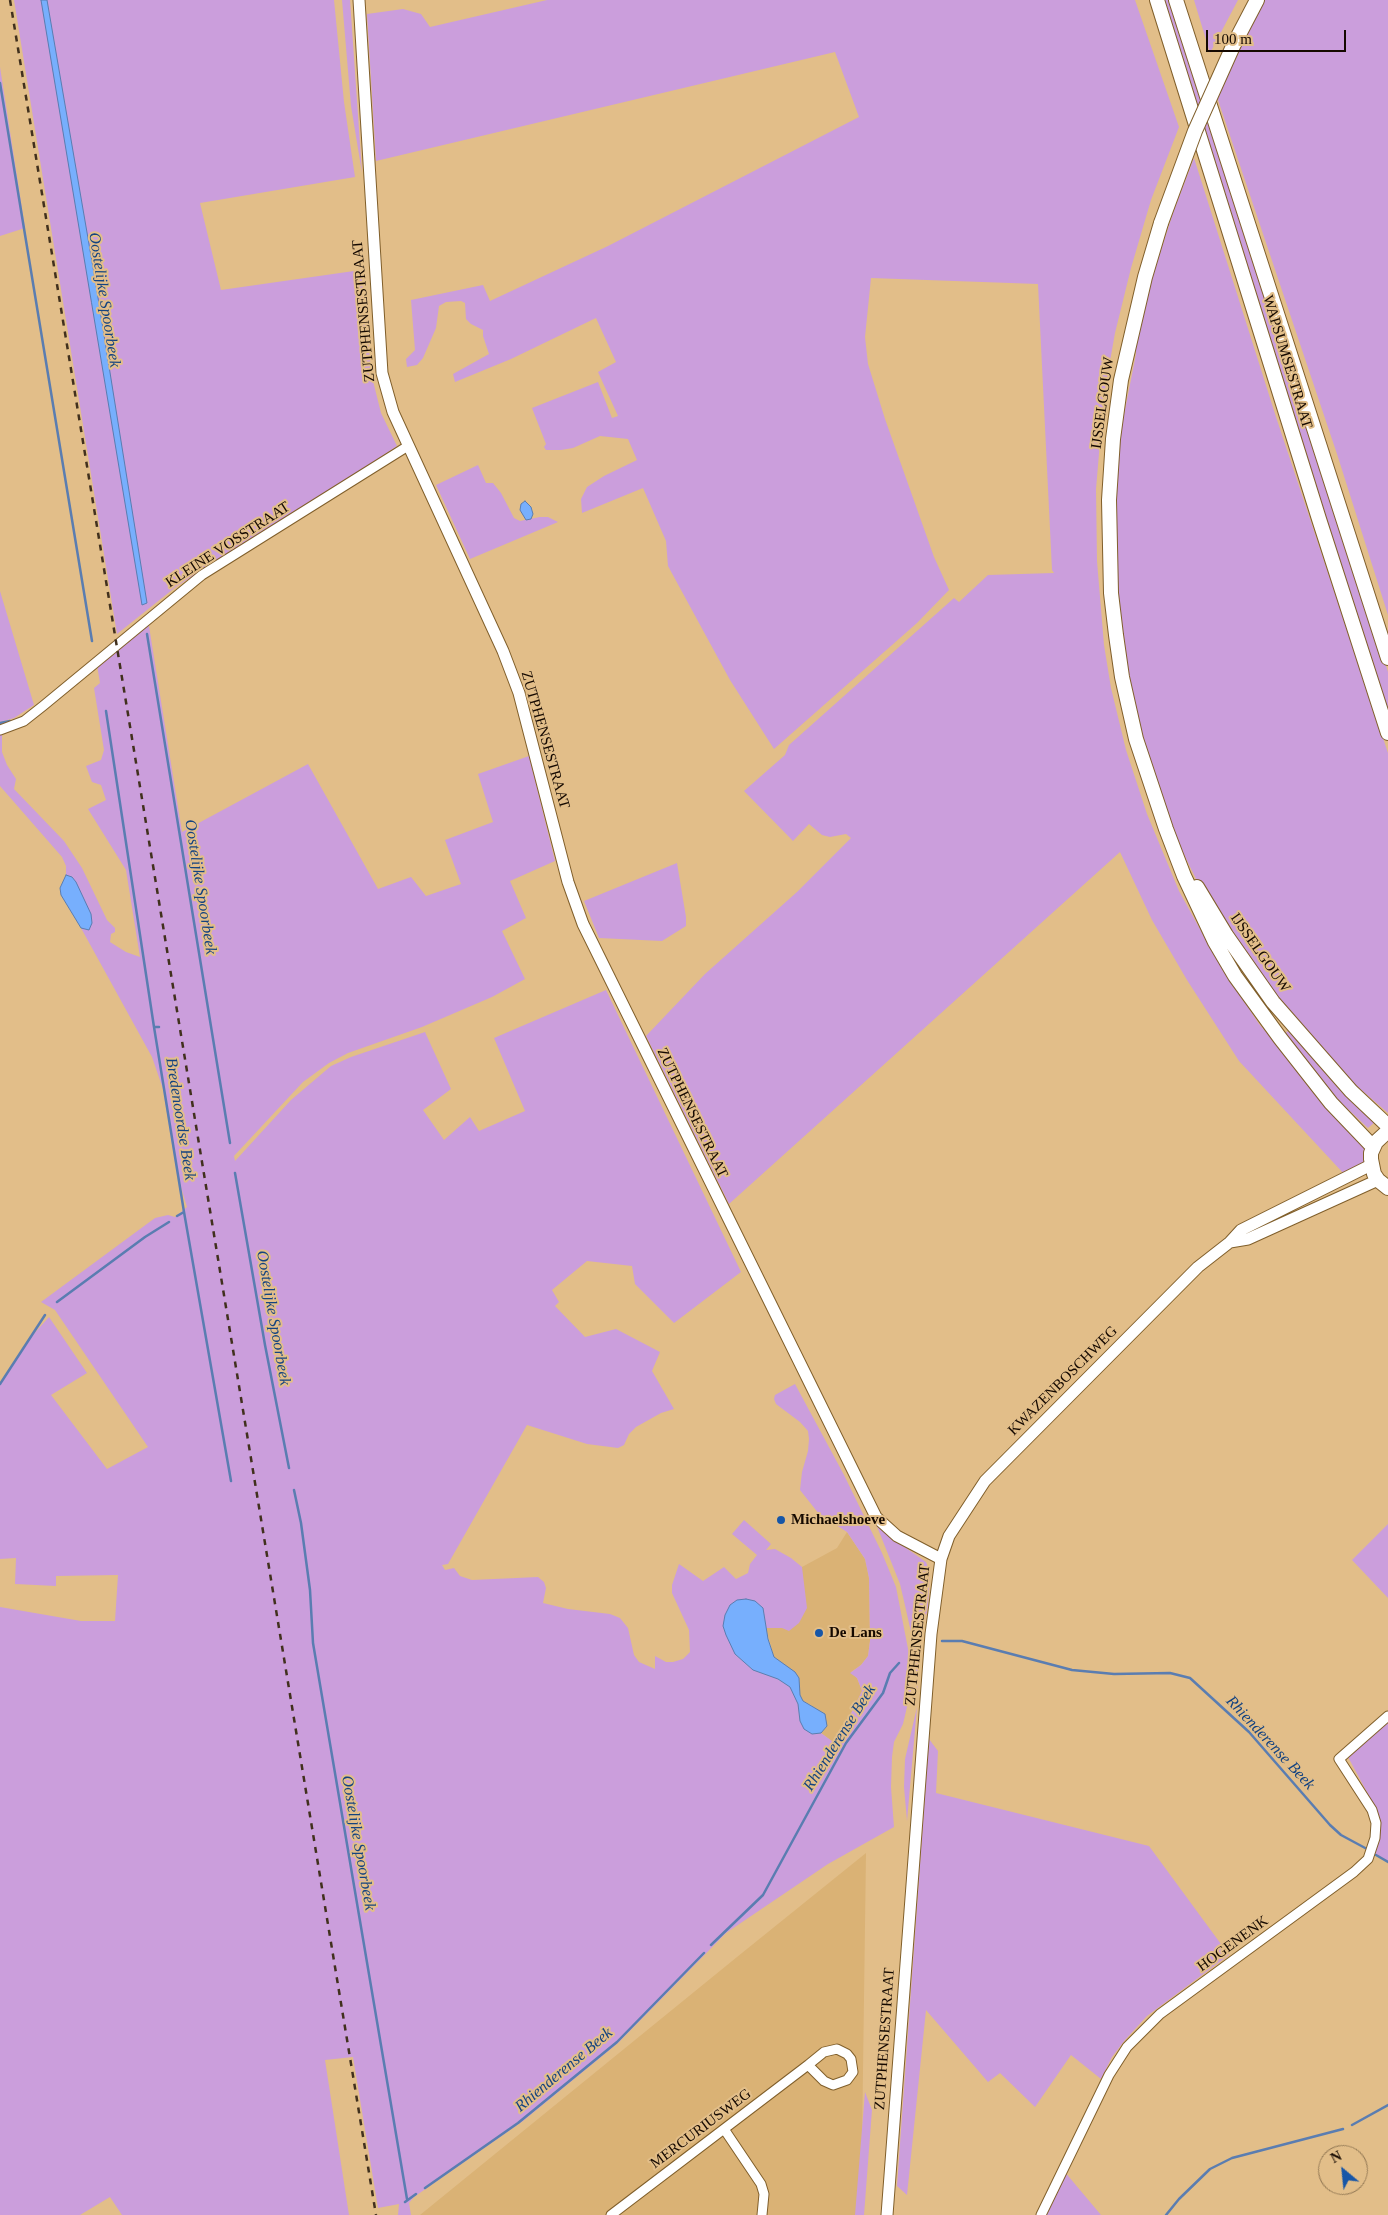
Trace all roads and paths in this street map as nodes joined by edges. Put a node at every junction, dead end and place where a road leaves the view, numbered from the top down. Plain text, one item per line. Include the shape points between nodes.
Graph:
1 (359, 0) edge
2 (1157, 0) edge
3 (1176, 0) edge
4 (1257, 0) edge
5 (408, 446) junction
6 (1388, 658) edge
7 (0, 730) edge
8 (1388, 733) edge
9 (1166, 829) junction
10 (1345, 1083) junction
11 (1388, 1118) edge
12 (1388, 1126) edge
13 (1388, 1132) edge
14 (1380, 1145) edge
15 (1382, 1177) edge
16 (1230, 1242) junction
17 (941, 1559) junction
18 (1388, 1716) edge
19 (808, 2065) junction
20 (724, 2129) junction
21 (611, 2215) edge
22 (762, 2215) edge
23 (887, 2215) edge
24 (1041, 2215) edge

1 - 5 street, ZUTPHENSESTRAAT via 382,373 393,412
2 - 8 main road, WAPSUMSESTRAAT
3 - 6 main road, WAPSUMSESTRAAT
4 - 9 main road, IJSSELGOUW, bridge via 1195,131 1161,223 1121,380 1113,439 1109,500 1111,593 1122,677 1136,739
5 - 7 street, KLEINE VOSSTRAAT via 202,575 24,721
5 - 17 street, ZUTPHENSESTRAAT via 520,693 568,882 592,945 876,1517 897,1536
9 - 10 main road, IJSSELGOUW via 1206,902 1250,970 1292,1024
9 - 14 main road, IJSSELGOUW via 1198,907 1225,959 1280,1038 1321,1088
10 - 11 main road, IJSSELGOUW
10 - 12 main road, IJSSELGOUW
13 - 14 main road
14 - 15 main road via 1378,1160
15 - 16 street, KWAZENBOSCHWEG via 1248,1239
15 - 16 street, KWAZENBOSCHWEG via 1257,1221
16 - 17 street, KWAZENBOSCHWEG via 1198,1267 985,1481 949,1536
17 - 23 street, ZUTPHENSESTRAAT via 931,1634
18 - 24 street, HOGENENK via 1339,1759 1372,1810 1376,1823 1368,1859 1160,2014 1127,2047 1109,2075
19 - 19 street, MERCURIUSWEG via 824,2052 837,2049 851,2059 853,2072 847,2080 833,2085
19 - 20 street, MERCURIUSWEG
20 - 21 street, MERCURIUSWEG
20 - 22 street via 761,2184 764,2194

